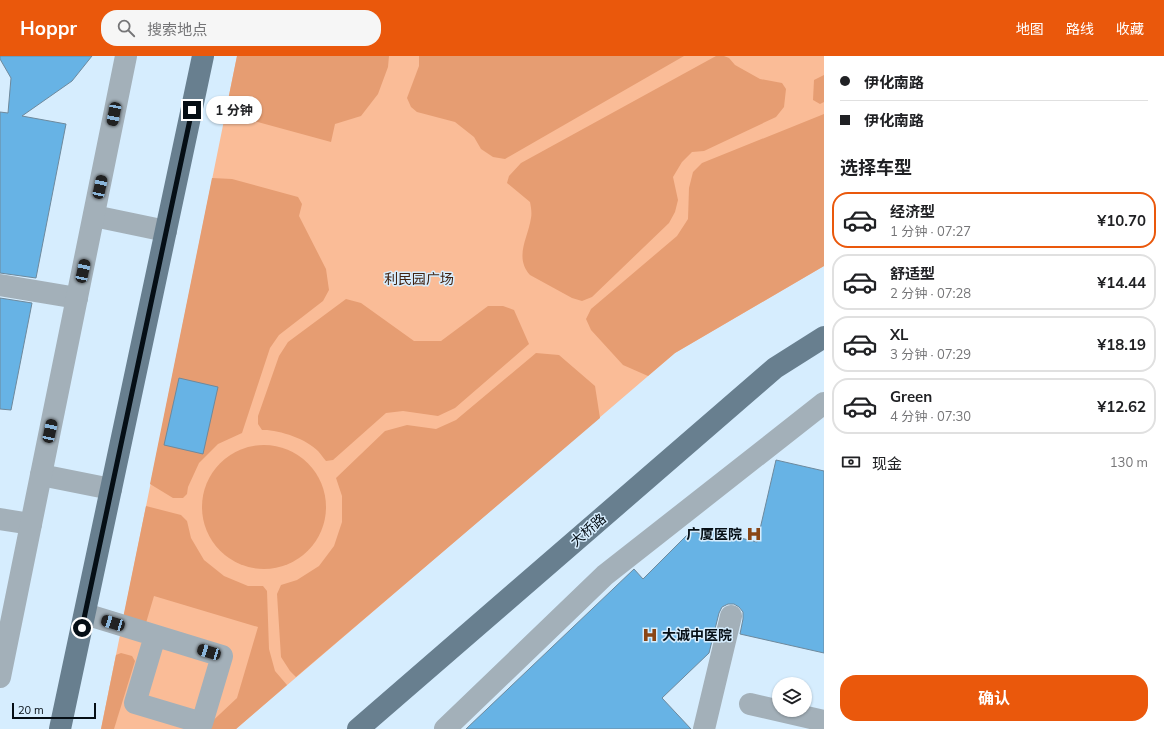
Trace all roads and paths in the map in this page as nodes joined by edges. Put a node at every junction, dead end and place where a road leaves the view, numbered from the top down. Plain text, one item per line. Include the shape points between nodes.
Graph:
1 (126, 56) edge
2 (203, 56) edge
3 (94, 216) junction
4 (166, 231) junction
5 (0, 285) edge
6 (77, 298) junction
7 (824, 337) edge
8 (824, 403) edge
9 (41, 475) junction
10 (111, 489) junction
11 (0, 519) edge
12 (31, 524) junction
13 (85, 614) junction
14 (731, 616) dead end
15 (155, 636) junction
16 (0, 677) edge
17 (750, 704) dead end
18 (824, 721) edge
19 (60, 729) edge
20 (358, 729) edge
21 (445, 729) edge
22 (704, 729) edge

1 - 3 lane
2 - 4 main road
3 - 4 lane
3 - 6 lane
4 - 10 main road
5 - 6 lane
6 - 9 lane
7 - 20 main road, 大桥路 via 775,368
8 - 21 lane via 605,576
9 - 10 lane
9 - 12 lane
10 - 13 main road
11 - 12 lane
12 - 16 lane
13 - 15 lane
13 - 19 main road
14 - 22 lane
15 - 15 lane via 222,656 202,723 135,703
17 - 18 lane

